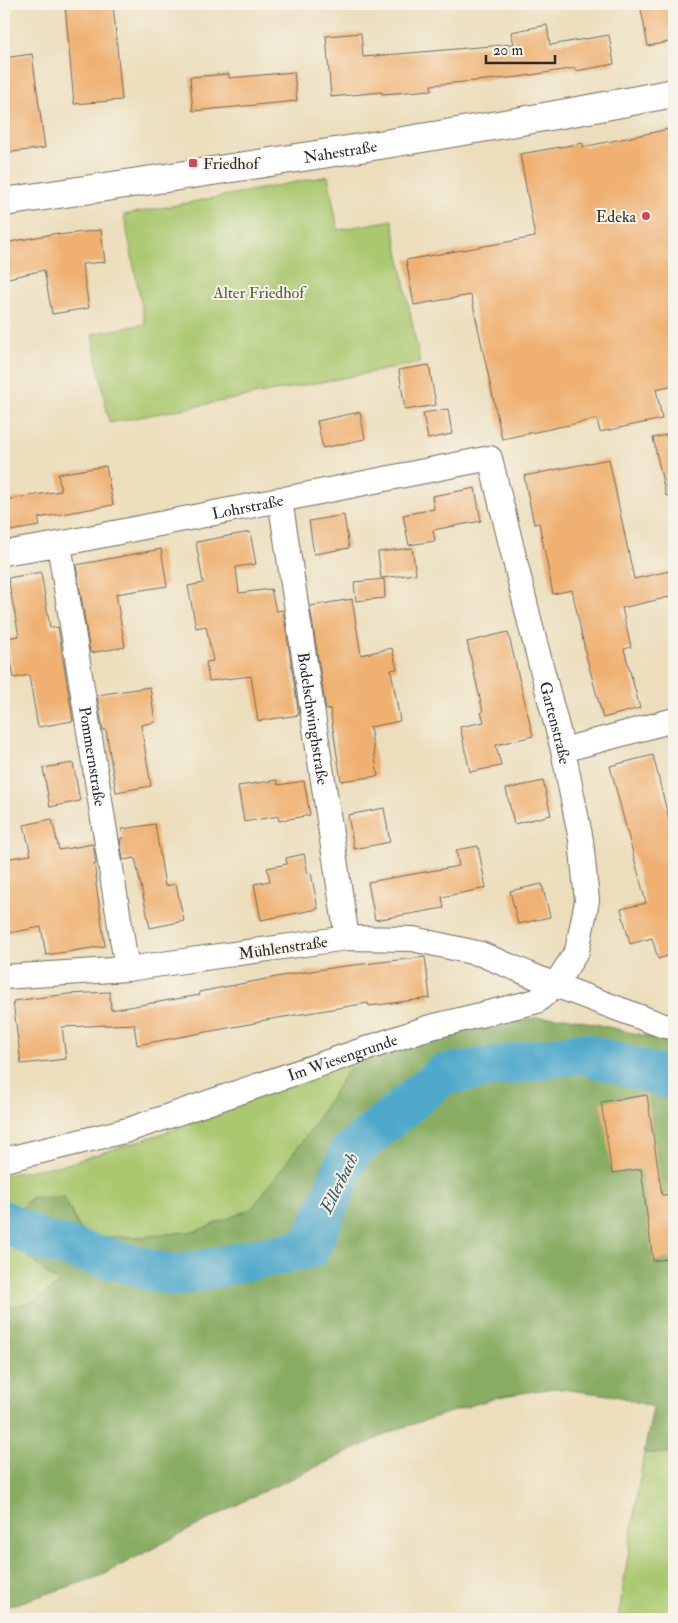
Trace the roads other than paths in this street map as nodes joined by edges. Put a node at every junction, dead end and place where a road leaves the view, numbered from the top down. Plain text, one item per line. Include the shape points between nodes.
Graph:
1 (674, 93) edge
2 (4, 202) edge
3 (490, 458) joint
4 (280, 498) junction
5 (59, 544) junction
6 (4, 553) edge
7 (674, 720) edge
8 (563, 750) junction
9 (347, 938) junction
10 (127, 969) junction
11 (4, 976) edge
12 (555, 985) junction
13 (674, 1027) edge
14 (4, 1160) edge

1 - 2 street, Nahestraße via 274,162
3 - 4 street, Lohrstraße
3 - 8 street, Gartenstraße
4 - 5 street, Lohrstraße
4 - 9 street, Bodelschwinghstraße
5 - 6 street, Lohrstraße
5 - 10 street, Pommernstraße
7 - 8 street
8 - 12 street, Gartenstraße via 581,840 587,901 577,951
9 - 10 street, Mühlenstraße
9 - 12 street, Mühlenstraße via 413,939 481,954
10 - 11 street, Mühlenstraße
12 - 13 street
12 - 14 street, Im Wiesengrunde via 537,1001 427,1028 128,1130

